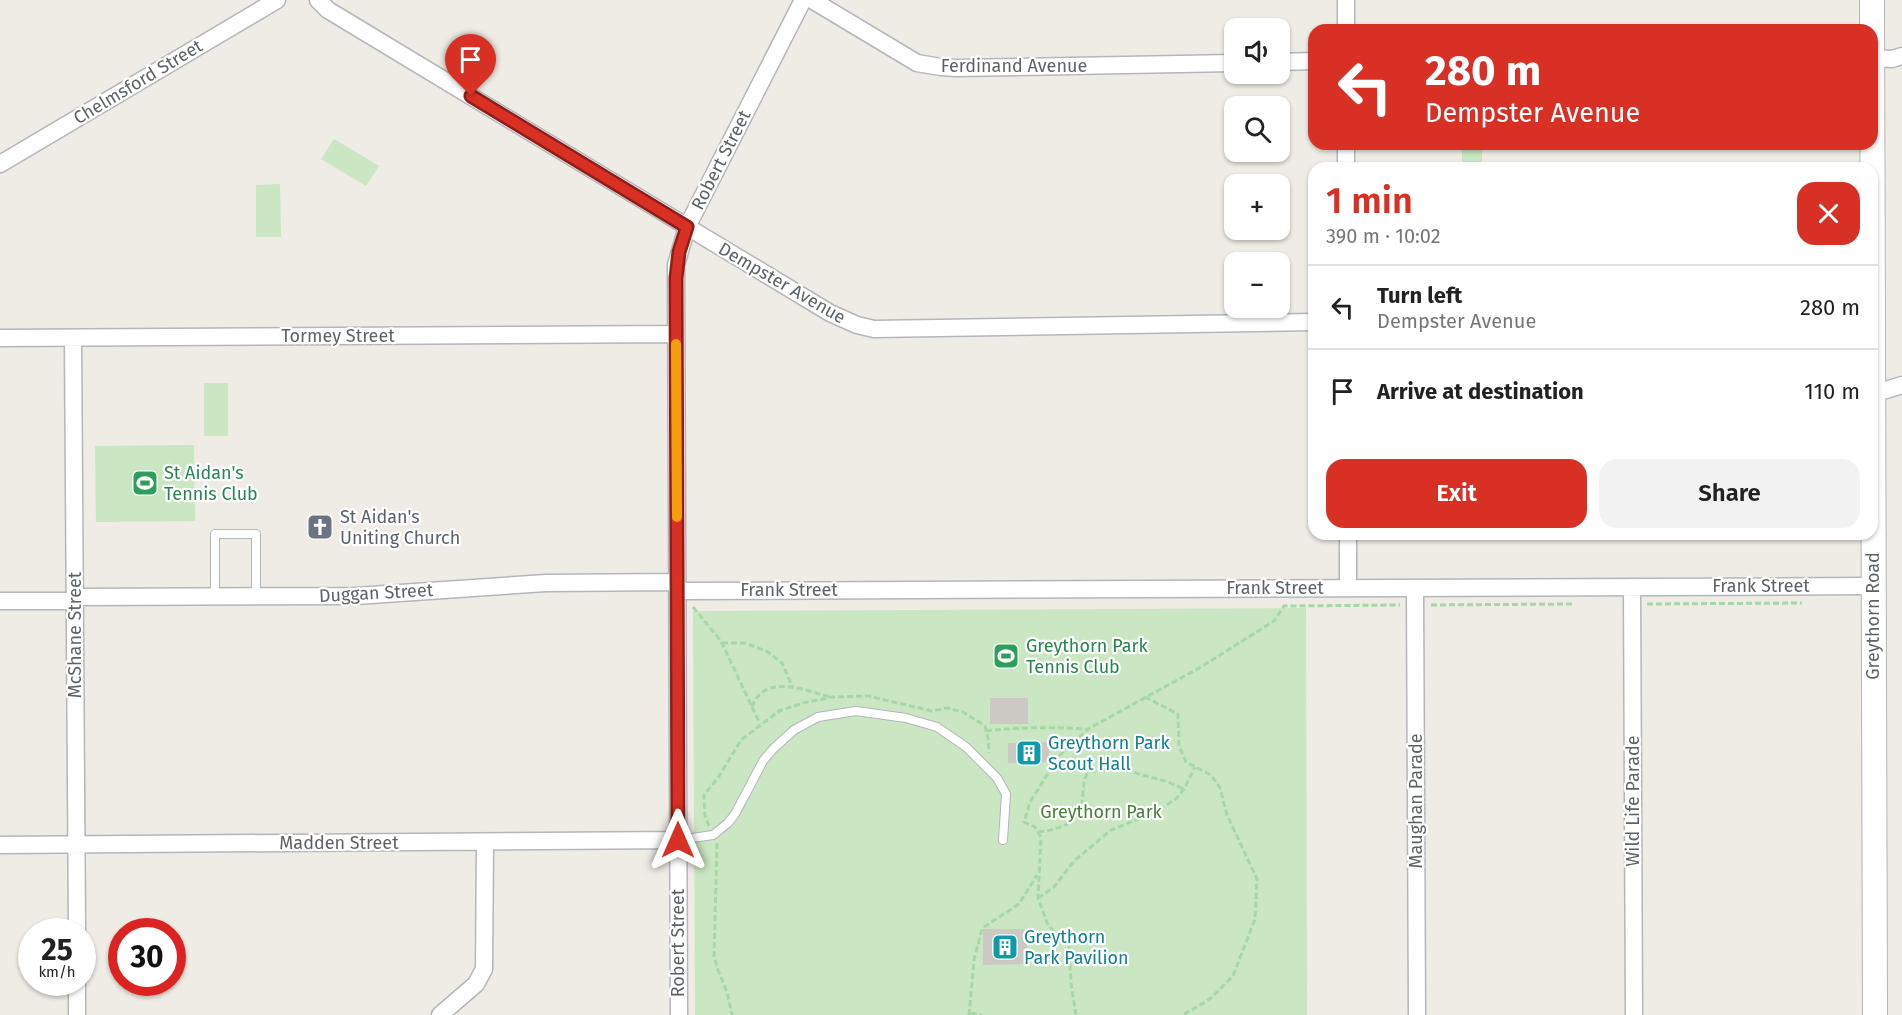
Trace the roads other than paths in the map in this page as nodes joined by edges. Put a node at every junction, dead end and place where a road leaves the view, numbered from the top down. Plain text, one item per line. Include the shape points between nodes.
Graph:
1 (277, 0) edge
2 (318, 0) edge
3 (803, 0) edge
4 (812, 0) edge
5 (1346, 0) edge
6 (1872, 0) edge
7 (1346, 24) edge
8 (1872, 24) edge
9 (1902, 56) edge
10 (1878, 58) edge
11 (1308, 61) edge
12 (1290, 62) edge
13 (1224, 63) edge
14 (0, 164) edge
15 (687, 227) junction
16 (1308, 322) edge
17 (676, 334) junction
18 (0, 338) edge
19 (73, 338) junction
20 (1902, 384) edge
21 (1878, 392) edge
22 (1348, 540) edge
23 (1873, 540) edge
24 (677, 586) junction
25 (1873, 586) junction
26 (1632, 587) junction
27 (1348, 588) junction
28 (1415, 588) junction
29 (215, 597) junction
30 (256, 597) junction
31 (75, 599) junction
32 (0, 601) edge
33 (678, 840) junction
34 (1003, 840) dead end
35 (485, 842) junction
36 (0, 845) edge
37 (76, 845) junction
38 (77, 918) edge
39 (77, 996) edge
40 (77, 1015) edge
41 (440, 1015) edge
42 (679, 1015) edge
43 (1417, 1015) edge
44 (1634, 1015) edge
45 (1875, 1015) edge

1 - 14 street, Chelmsford Street
2 - 15 street, Dempster Avenue via 328,10
3 - 15 street, Robert Street
4 - 13 street, Ferdinand Avenue via 906,58 934,66
5 - 7 street
6 - 8 main road, Greythorn Road
9 - 10 street
11 - 12 street
15 - 16 street, Dempster Avenue via 830,314 865,327
15 - 17 street, Robert Street via 676,265
17 - 19 street, Tormey Street
17 - 24 street, Robert Street
18 - 19 street, Tormey Street
19 - 31 street, McShane Street
20 - 21 street
22 - 27 street
23 - 25 main road, Greythorn Road
24 - 27 street, Frank Street
24 - 30 street, Duggan Street via 554,583 373,595
24 - 33 street, Robert Street
25 - 26 street, Frank Street
25 - 45 main road, Greythorn Road
26 - 28 street, Frank Street
26 - 44 street, Wild Life Parade
27 - 28 street, Frank Street
28 - 43 street, Maughan Parade
29 - 30 street, Duggan Street
29 - 30 lane via 215,534 256,534
29 - 31 street, Duggan Street
31 - 32 street, Duggan Street
31 - 37 street, McShane Street
33 - 34 lane via 713,835 720,830 735,814 763,761 785,737 805,723 856,711 937,727 966,747 998,778 1006,794
33 - 35 street, Madden Street
33 - 42 street, Robert Street
35 - 37 street, Madden Street
35 - 41 street via 484,969 476,984
36 - 37 street, Madden Street
37 - 38 street, McShane Street
39 - 40 street

